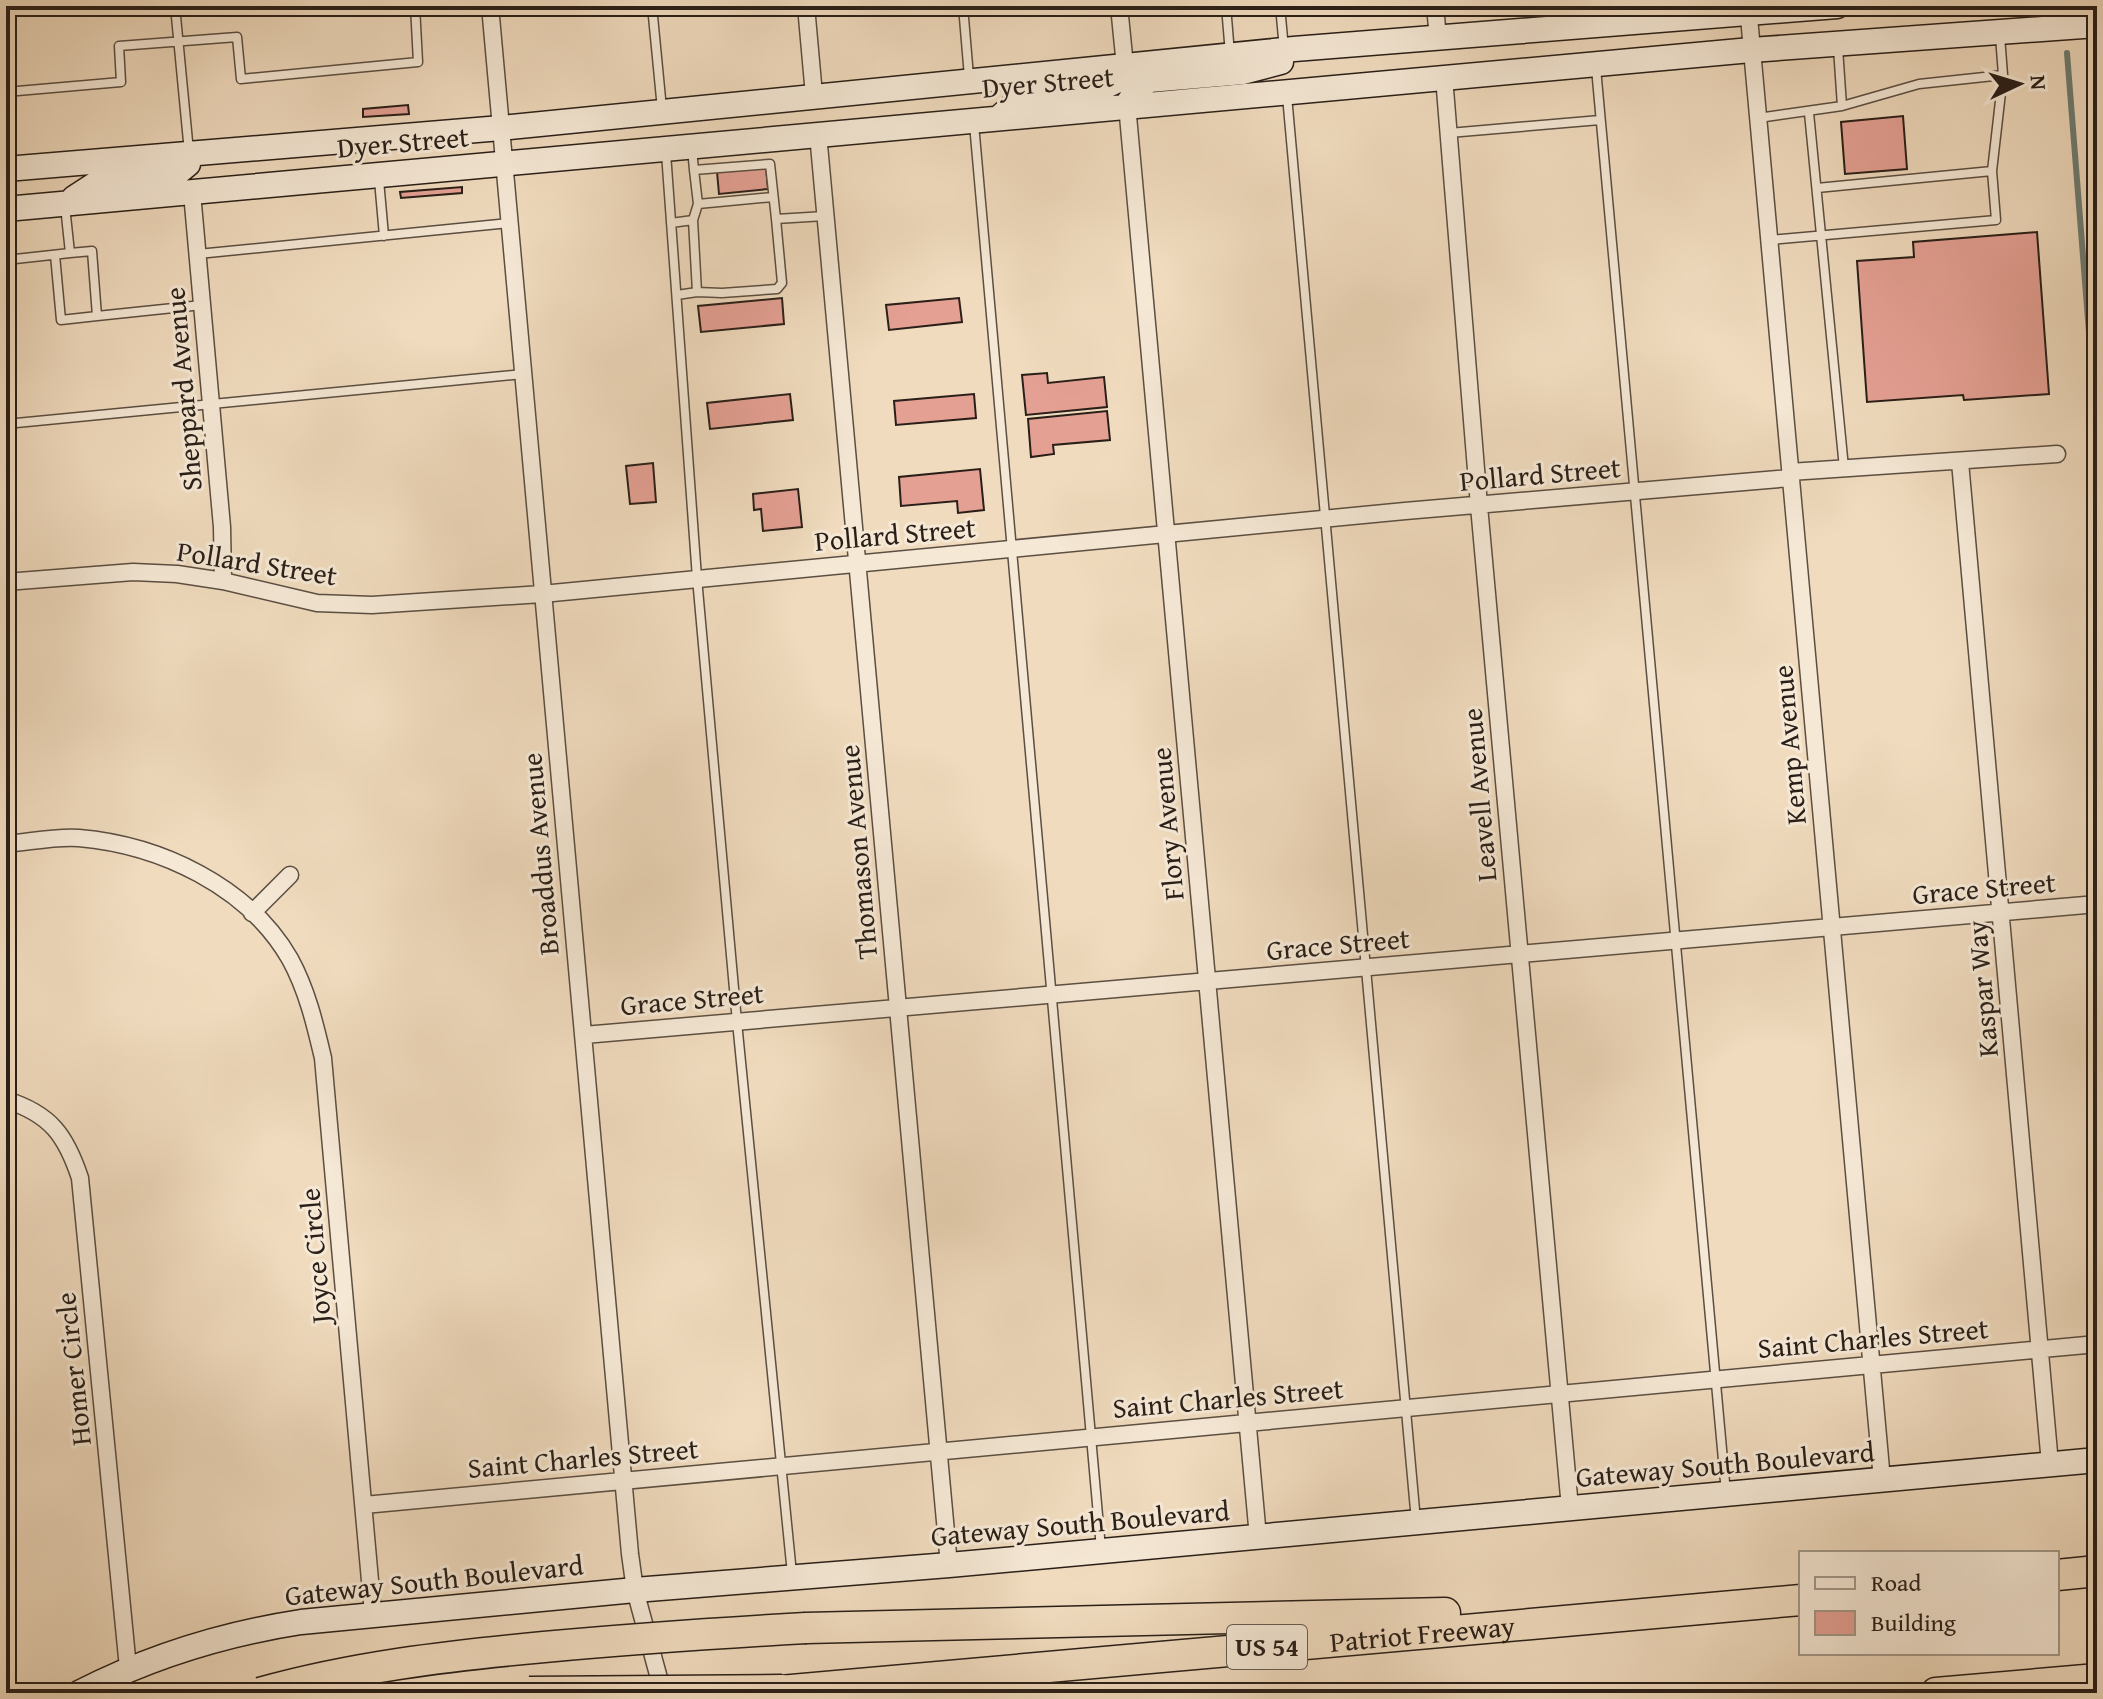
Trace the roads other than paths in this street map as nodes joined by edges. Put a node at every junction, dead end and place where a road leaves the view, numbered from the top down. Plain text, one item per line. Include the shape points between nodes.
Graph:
1 (175, 6) edge
2 (415, 6) edge
3 (490, 6) edge
4 (652, 6) edge
5 (806, 6) edge
6 (963, 6) edge
7 (1119, 6) edge
8 (1226, 6) edge
9 (1280, 6) edge
10 (1435, 6) edge
11 (1837, 6) edge
12 (1748, 10) edge
13 (2097, 25) edge
14 (2000, 32) junction
15 (1438, 38) junction
16 (178, 41) junction
17 (1838, 43) junction
18 (1289, 50) junction
19 (1751, 50) junction
20 (1230, 55) junction
21 (1595, 64) junction
22 (1125, 66) junction
23 (2003, 75) junction
24 (1444, 77) junction
25 (970, 81) junction
26 (1286, 91) junction
27 (6, 92) edge
28 (814, 95) junction
29 (1127, 105) junction
30 (1842, 106) junction
31 (662, 111) junction
32 (1809, 113) junction
33 (999, 117) junction
34 (1758, 118) junction
35 (974, 120) junction
36 (1600, 120) junction
37 (501, 128) junction
38 (1449, 133) junction
39 (818, 134) junction
40 (746, 140) junction
41 (666, 148) junction
42 (189, 153) junction
43 (693, 158) junction
44 (504, 163) junction
45 (749, 165) junction
46 (6, 169) edge
47 (1992, 171) junction
48 (378, 175) junction
49 (1817, 188) junction
50 (192, 193) junction
51 (773, 197) junction
52 (65, 204) junction
53 (698, 204) junction
54 (6, 209) edge
55 (825, 216) junction
56 (776, 219) junction
57 (693, 220) junction
58 (509, 223) junction
59 (671, 223) junction
60 (1821, 235) junction
61 (384, 236) junction
62 (1769, 240) junction
63 (70, 253) junction
64 (198, 254) junction
65 (55, 255) junction
66 (6, 260) edge
67 (697, 292) junction
68 (677, 295) junction
69 (202, 305) junction
70 (97, 316) junction
71 (523, 374) junction
72 (211, 405) junction
73 (6, 424) edge
74 (2057, 454) dead end
75 (1960, 462) junction
76 (1844, 469) junction
77 (1790, 475) junction
78 (1635, 492) junction
79 (1479, 506) junction
80 (1324, 520) junction
81 (1167, 536) junction
82 (1012, 550) junction
83 (857, 563) junction
84 (697, 578) junction
85 (223, 581) junction
86 (6, 582) edge
87 (542, 594) junction
88 (6, 844) edge
89 (290, 875) dead end
90 (2097, 904) edge
91 (252, 913) junction
92 (2001, 913) junction
93 (1832, 927) junction
94 (1676, 941) junction
95 (1520, 954) junction
96 (1365, 967) junction
97 (1208, 981) junction
98 (1051, 994) junction
99 (898, 1008) junction
100 (737, 1022) junction
101 (584, 1035) junction
102 (6, 1100) edge
103 (2097, 1344) edge
104 (2040, 1349) junction
105 (1872, 1365) junction
106 (1715, 1379) junction
107 (1560, 1393) junction
108 (1405, 1408) junction
109 (1248, 1423) junction
110 (1091, 1437) junction
111 (939, 1451) junction
112 (2097, 1460) edge
113 (2050, 1464) junction
114 (781, 1466) junction
115 (1882, 1480) junction
116 (624, 1481) junction
117 (1726, 1494) junction
118 (364, 1505) junction
119 (1570, 1508) junction
120 (1416, 1523) junction
121 (1258, 1537) junction
122 (1101, 1551) junction
123 (949, 1565) junction
124 (2097, 1571) edge
125 (2059, 1575) edge
126 (792, 1577) junction
127 (635, 1590) junction
128 (1799, 1600) edge
129 (1751, 1605) junction
130 (373, 1614) junction
131 (128, 1668) junction
132 (2097, 1679) edge
133 (529, 1692) edge
134 (769, 1692) edge
135 (79, 1693) edge
136 (260, 1693) edge
137 (516, 1693) edge
138 (663, 1693) edge
139 (1936, 1693) edge

1 - 16 lane
2 - 16 lane via 418,62 241,79 237,37
3 - 37 street, Broaddus Avenue
4 - 31 lane
5 - 28 street
6 - 25 lane
7 - 22 street
8 - 20 lane
9 - 18 lane
10 - 15 street
11 - 12 main road, Dyer Street
12 - 15 main road, Dyer Street
12 - 19 street, Kemp Avenue
13 - 14 main road, Dyer Street
14 - 17 main road, Dyer Street
14 - 23 lane
15 - 18 main road, Dyer Street
16 - 27 lane via 119,46 121,82
16 - 42 lane
17 - 19 main road, Dyer Street
17 - 30 lane
18 - 20 main road, Dyer Street
18 - 29 main road via 1280,64 1243,72 1149,80
19 - 21 main road, Dyer Street
19 - 34 street, Kemp Avenue
20 - 22 main road, Dyer Street
21 - 24 main road, Dyer Street
21 - 36 lane
22 - 25 main road, Dyer Street
22 - 33 main road via 1116,81 1104,87 1019,100
23 - 30 lane via 1919,84
23 - 47 lane
24 - 26 main road, Dyer Street
24 - 38 street, Leavell Avenue
25 - 28 main road, Dyer Street
26 - 29 main road, Dyer Street
26 - 80 lane
28 - 31 main road, Dyer Street
29 - 33 main road, Dyer Street
29 - 81 street, Flory Avenue
30 - 32 lane
31 - 37 main road, Dyer Street
32 - 34 lane
32 - 49 lane
33 - 35 main road, Dyer Street
34 - 62 street, Kemp Avenue
35 - 39 main road, Dyer Street
35 - 82 lane
36 - 38 lane
36 - 78 lane
37 - 42 main road, Dyer Street
37 - 44 street, Broaddus Avenue
38 - 79 street, Leavell Avenue
39 - 40 main road, Dyer Street
39 - 55 street, Thomason Avenue
40 - 43 main road, Dyer Street
40 - 45 lane
41 - 43 main road, Dyer Street
41 - 44 main road, Dyer Street
41 - 59 lane
42 - 46 main road, Dyer Street
42 - 52 main road via 188,164 177,173 94,185
43 - 45 lane
43 - 53 lane
44 - 48 main road, Dyer Street
44 - 58 street, Broaddus Avenue
45 - 51 lane via 770,164
47 - 49 lane
47 - 60 lane via 1996,220
48 - 50 main road, Dyer Street
48 - 61 lane
49 - 60 lane
50 - 52 main road, Dyer Street
50 - 64 street, Sheppard Avenue
51 - 53 lane
51 - 56 lane
52 - 54 main road, Dyer Street
52 - 63 lane
53 - 57 lane
55 - 56 lane
55 - 83 street, Thomason Avenue
56 - 67 lane via 782,283 777,289
57 - 59 lane
57 - 67 lane
58 - 61 lane
58 - 71 street, Broaddus Avenue
59 - 68 lane
60 - 62 lane
60 - 76 lane
61 - 64 lane
62 - 77 street, Kemp Avenue
63 - 65 lane
63 - 70 lane via 92,251
64 - 69 street, Sheppard Avenue
65 - 66 lane
65 - 70 lane via 61,320
67 - 68 lane
68 - 84 lane
69 - 70 lane
69 - 72 street, Sheppard Avenue
71 - 72 lane
71 - 87 street, Broaddus Avenue
72 - 73 lane
72 - 85 street, Sheppard Avenue
74 - 75 street, Pollard Street
75 - 76 street, Pollard Street
75 - 92 street, Kaspar Way
76 - 77 street, Pollard Street
77 - 78 street, Pollard Street
77 - 93 street, Kemp Avenue
78 - 79 street, Pollard Street
78 - 94 lane
79 - 80 street, Pollard Street
79 - 95 street, Leavell Avenue
80 - 81 street, Pollard Street
80 - 96 lane
81 - 82 street, Pollard Street
81 - 97 street, Flory Avenue
82 - 83 street, Pollard Street
82 - 98 lane
83 - 84 street, Pollard Street
83 - 99 street, Thomason Avenue
84 - 87 street, Pollard Street
84 - 100 lane
85 - 86 street, Pollard Street via 133,572
85 - 87 street, Pollard Street via 295,599 372,605
87 - 101 street, Broaddus Avenue
88 - 91 street, Joyce Circle via 77,838 125,845 181,864
89 - 91 street
90 - 92 street, Grace Street
91 - 118 street, Joyce Circle via 282,947 300,980 323,1058
92 - 93 street, Grace Street
92 - 104 street, Kaspar Way
93 - 94 street, Grace Street
93 - 105 street, Kemp Avenue
94 - 95 street, Grace Street
94 - 106 lane
95 - 96 street, Grace Street
95 - 107 street, Leavell Avenue
96 - 97 street, Grace Street
96 - 108 lane
97 - 98 street, Grace Street
97 - 109 street, Flory Avenue
98 - 99 street, Grace Street
98 - 110 lane
99 - 100 street, Grace Street
99 - 111 street, Thomason Avenue
100 - 101 street, Grace Street
100 - 114 lane
101 - 116 street, Broaddus Avenue
102 - 131 street, Homer Circle via 59,1133 70,1147 80,1178
103 - 104 street, Saint Charles Street
104 - 105 street, Saint Charles Street
104 - 113 street, Kaspar Way
105 - 106 street, Saint Charles Street
105 - 115 street, Kemp Avenue
106 - 107 street, Saint Charles Street
106 - 117 lane
107 - 108 street, Saint Charles Street
107 - 119 street, Leavell Avenue
108 - 109 street, Saint Charles Street
108 - 120 lane
109 - 110 street, Saint Charles Street
109 - 121 street, Flory Avenue
110 - 111 street, Saint Charles Street
110 - 122 lane
111 - 114 street, Saint Charles Street
111 - 123 street, Thomason Avenue
112 - 113 main road, Gateway South Boulevard
113 - 115 main road, Gateway South Boulevard
114 - 116 street, Saint Charles Street
114 - 126 lane
115 - 117 main road, Gateway South Boulevard
116 - 118 street, Saint Charles Street
116 - 127 street, Broaddus Avenue
117 - 119 main road, Gateway South Boulevard
118 - 130 street, Joyce Circle
119 - 120 main road, Gateway South Boulevard
120 - 121 main road, Gateway South Boulevard
121 - 122 main road, Gateway South Boulevard
122 - 123 main road, Gateway South Boulevard
123 - 126 main road, Gateway South Boulevard
124 - 125 highway
126 - 127 main road, Gateway South Boulevard
127 - 130 main road, Gateway South Boulevard
127 - 138 street, Broaddus Avenue
128 - 129 highway, Patriot Freeway / US 54
129 - 134 highway, Patriot Freeway / US 54
129 - 136 highway, bridge via 663,1636 449,1656
130 - 131 main road, Gateway South Boulevard via 262,1628
131 - 135 main road, Gateway South Boulevard
132 - 139 highway
133 - 134 highway, Patriot Freeway, bridge
133 - 137 highway, Patriot Freeway

